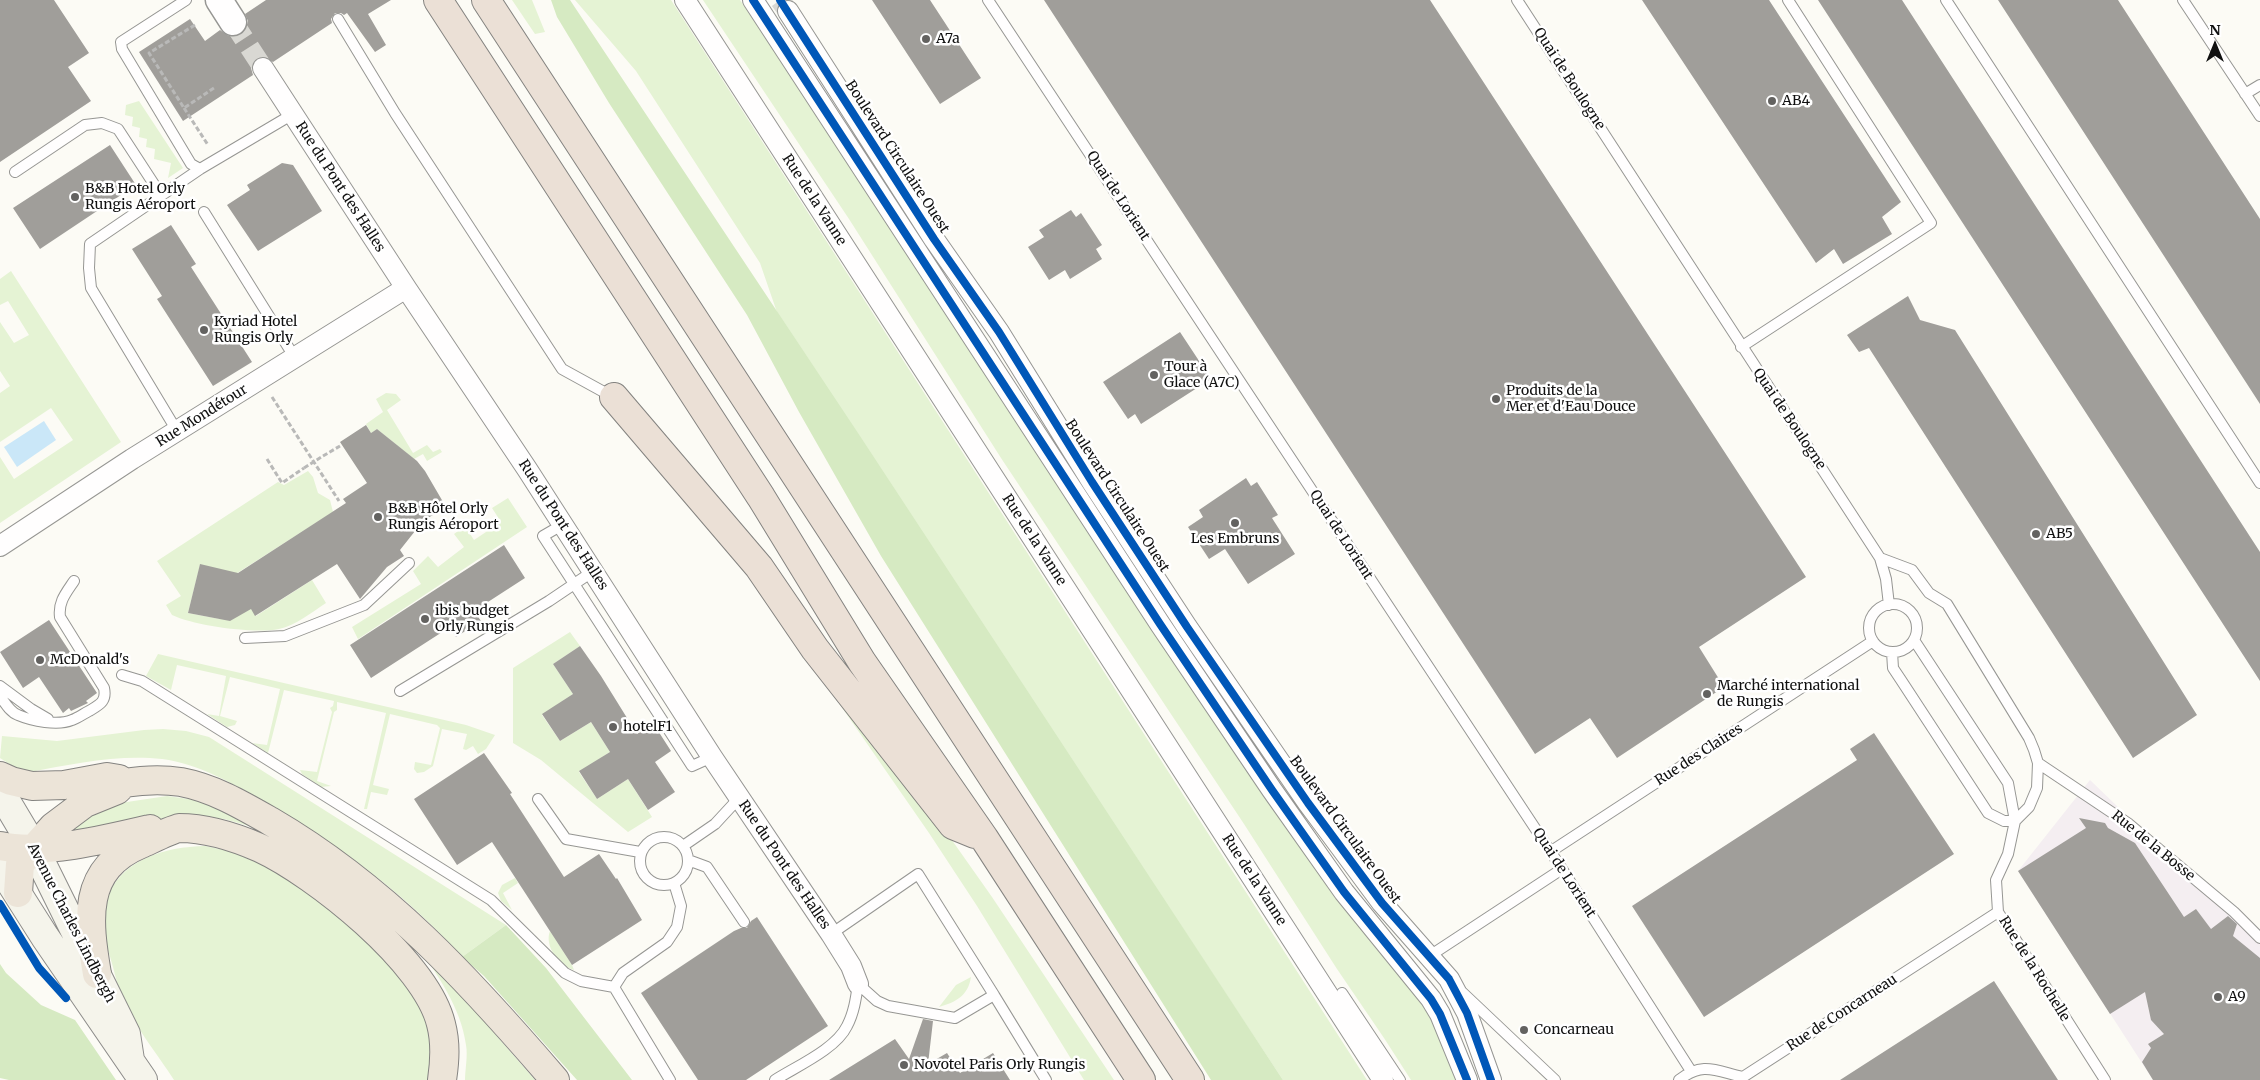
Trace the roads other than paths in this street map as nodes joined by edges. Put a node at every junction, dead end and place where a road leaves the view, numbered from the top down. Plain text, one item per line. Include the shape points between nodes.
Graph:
1 (186, 0) edge
2 (438, 0) edge
3 (486, 0) edge
4 (685, 0) edge
5 (753, 0) edge
6 (988, 0) edge
7 (1518, 0) edge
8 (1788, 0) edge
9 (1946, 0) edge
10 (2183, 0) edge
11 (785, 5) tunnel mouth
12 (338, 19) dead end
13 (263, 68) tunnel mouth
14 (2260, 84) edge
15 (2245, 94) junction
16 (293, 114) junction
17 (2260, 116) edge
18 (200, 169) junction
19 (15, 172) dead end
20 (161, 194) junction
21 (204, 212) dead end
22 (406, 288) junction
23 (1742, 347) junction
24 (295, 358) junction
25 (614, 397) joint
26 (178, 431) junction
27 (2260, 482) edge
28 (562, 525) junction
29 (0, 546) edge
30 (1880, 558) junction
31 (409, 563) dead end
32 (592, 572) junction
33 (74, 581) dead end
34 (574, 584) junction
35 (1889, 605) junction
36 (245, 638) dead end
37 (1914, 640) junction
38 (1873, 641) junction
39 (1892, 652) junction
40 (122, 675) dead end
41 (0, 686) edge
42 (400, 691) dead end
43 (0, 696) edge
44 (54, 722) junction
45 (712, 757) junction
46 (2038, 764) junction
47 (0, 776) edge
48 (124, 782) junction
49 (0, 791) edge
50 (739, 798) junction
51 (538, 799) dead end
52 (2015, 821) junction
53 (177, 828) junction
54 (984, 838) junction
55 (0, 846) edge
56 (683, 846) junction
57 (34, 848) junction
58 (640, 852) junction
59 (1550, 852) junction
60 (688, 860) junction
61 (0, 866) edge
62 (1562, 869) junction
63 (674, 883) junction
64 (18, 893) junction
65 (1998, 912) junction
66 (744, 922) dead end
67 (831, 934) junction
68 (2260, 938) edge
69 (1428, 957) junction
70 (96, 974) junction
71 (1449, 979) junction
72 (858, 984) junction
73 (614, 987) junction
74 (1342, 993) dead end
75 (994, 995) junction
76 (137, 1070) edge
77 (1691, 1071) junction
78 (1744, 1079) edge
79 (442, 1080) edge
80 (555, 1080) edge
81 (670, 1080) edge
82 (775, 1080) edge
83 (1046, 1080) edge
84 (1141, 1080) edge
85 (1190, 1080) edge
86 (1383, 1080) edge
87 (1400, 1080) edge
88 (1467, 1080) edge
89 (1492, 1080) edge
90 (1555, 1080) edge
91 (1679, 1080) edge
92 (2105, 1080) edge

1 - 18 lane via 121,42 122,49 191,164
2 - 54 highway via 761,498 862,662
3 - 85 highway
4 - 86 street, Rue de la Vanne
5 - 88 street via 1160,624 1267,782 1344,892 1431,999
6 - 59 lane, Quai de Lorient
7 - 23 lane, Quai de Boulogne
8 - 23 lane via 1932,224
9 - 27 lane
10 - 15 lane
11 - 69 street, Boulevard Circulaire Ouest via 1187,627 1308,803 1382,903
12 - 25 lane via 390,105 562,369
13 - 16 street, Rue du Pont des Halles
14 - 15 lane
15 - 17 lane
16 - 18 lane
16 - 22 street, Rue du Pont des Halles
18 - 20 lane
19 - 20 lane via 85,125 102,123 118,129
20 - 26 lane via 90,244 88,268 91,288
21 - 24 lane
22 - 24 street, Rue Mondétour
22 - 28 street, Rue du Pont des Halles
23 - 30 lane, Quai de Boulogne
24 - 26 street, Rue Mondétour
25 - 54 highway via 759,567 815,649 953,825
26 - 29 street, Rue Mondétour
28 - 32 street, Rue du Pont des Halles
28 - 34 lane via 543,536
30 - 35 lane, Quai de Boulogne
30 - 46 lane via 1912,570 1929,593 1947,604 2030,738
31 - 36 lane via 364,605 285,636
32 - 34 lane
32 - 45 street, Rue du Pont des Halles
33 - 44 lane via 63,598 60,617 104,688 105,696 102,704 70,721
34 - 42 lane
34 - 45 lane via 692,766
35 - 37 lane via 1902,606 1914,616 1917,632
35 - 38 lane via 1878,609 1869,622
37 - 39 lane via 1903,650
37 - 52 lane, Rue de la Rochelle via 2008,783
38 - 39 lane via 1880,649
38 - 59 lane, Rue des Claires
39 - 52 lane via 1893,668 1900,680 1988,812 2004,821
40 - 73 lane via 142,681 491,900 566,972 581,980
41 - 44 lane
43 - 44 lane via 17,715
45 - 50 street, Rue du Pont des Halles
46 - 52 lane via 2036,788 2029,807
46 - 68 lane, Rue de la Bosse via 2129,824 2234,912
47 - 48 highway via 32,786 64,785 107,777
48 - 57 highway via 117,790 68,814
48 - 80 highway via 166,780 199,787 237,802 310,844 393,908 432,944
49 - 57 main road, Avenue Charles Lindbergh
50 - 56 lane via 715,824
50 - 67 street, Rue du Pont des Halles
51 - 58 lane via 566,839
52 - 65 lane, Rue de la Rochelle via 2008,854 1996,880
53 - 57 highway via 155,828 82,844
53 - 70 highway via 123,854 99,883 90,918
53 - 79 highway via 216,832 260,848 307,876 381,935 427,991 441,1022 446,1054
54 - 84 highway
55 - 57 highway
56 - 58 lane via 662,836 645,844
56 - 60 lane
57 - 64 highway via 20,864
57 - 70 main road, Avenue Charles Lindbergh
58 - 63 lane via 641,871 647,879 665,886
59 - 62 lane, Quai de Lorient
60 - 63 lane via 682,878
60 - 66 lane via 707,867
61 - 64 main road, Avenue Charles Lindbergh
62 - 69 lane
62 - 77 lane, Quai de Lorient
63 - 73 lane via 681,906 677,927 668,942 623,972
64 - 76 main road, Avenue Charles Lindbergh
65 - 78 lane, Rue de Concarneau
65 - 92 lane, Rue de la Rochelle
67 - 72 street, Rue du Pont des Halles
67 - 75 lane via 918,874
69 - 71 street, Boulevard Circulaire Ouest
70 - 76 main road, Avenue Charles Lindbergh via 126,1034
71 - 89 street, Boulevard Circulaire Ouest via 1467,1013
71 - 90 lane
72 - 75 lane via 876,1001 888,1006 955,1018
72 - 82 lane via 852,1013 839,1038
73 - 81 lane
74 - 87 lane
75 - 83 lane
77 - 78 lane, Rue de Concarneau via 1709,1069
77 - 91 lane

